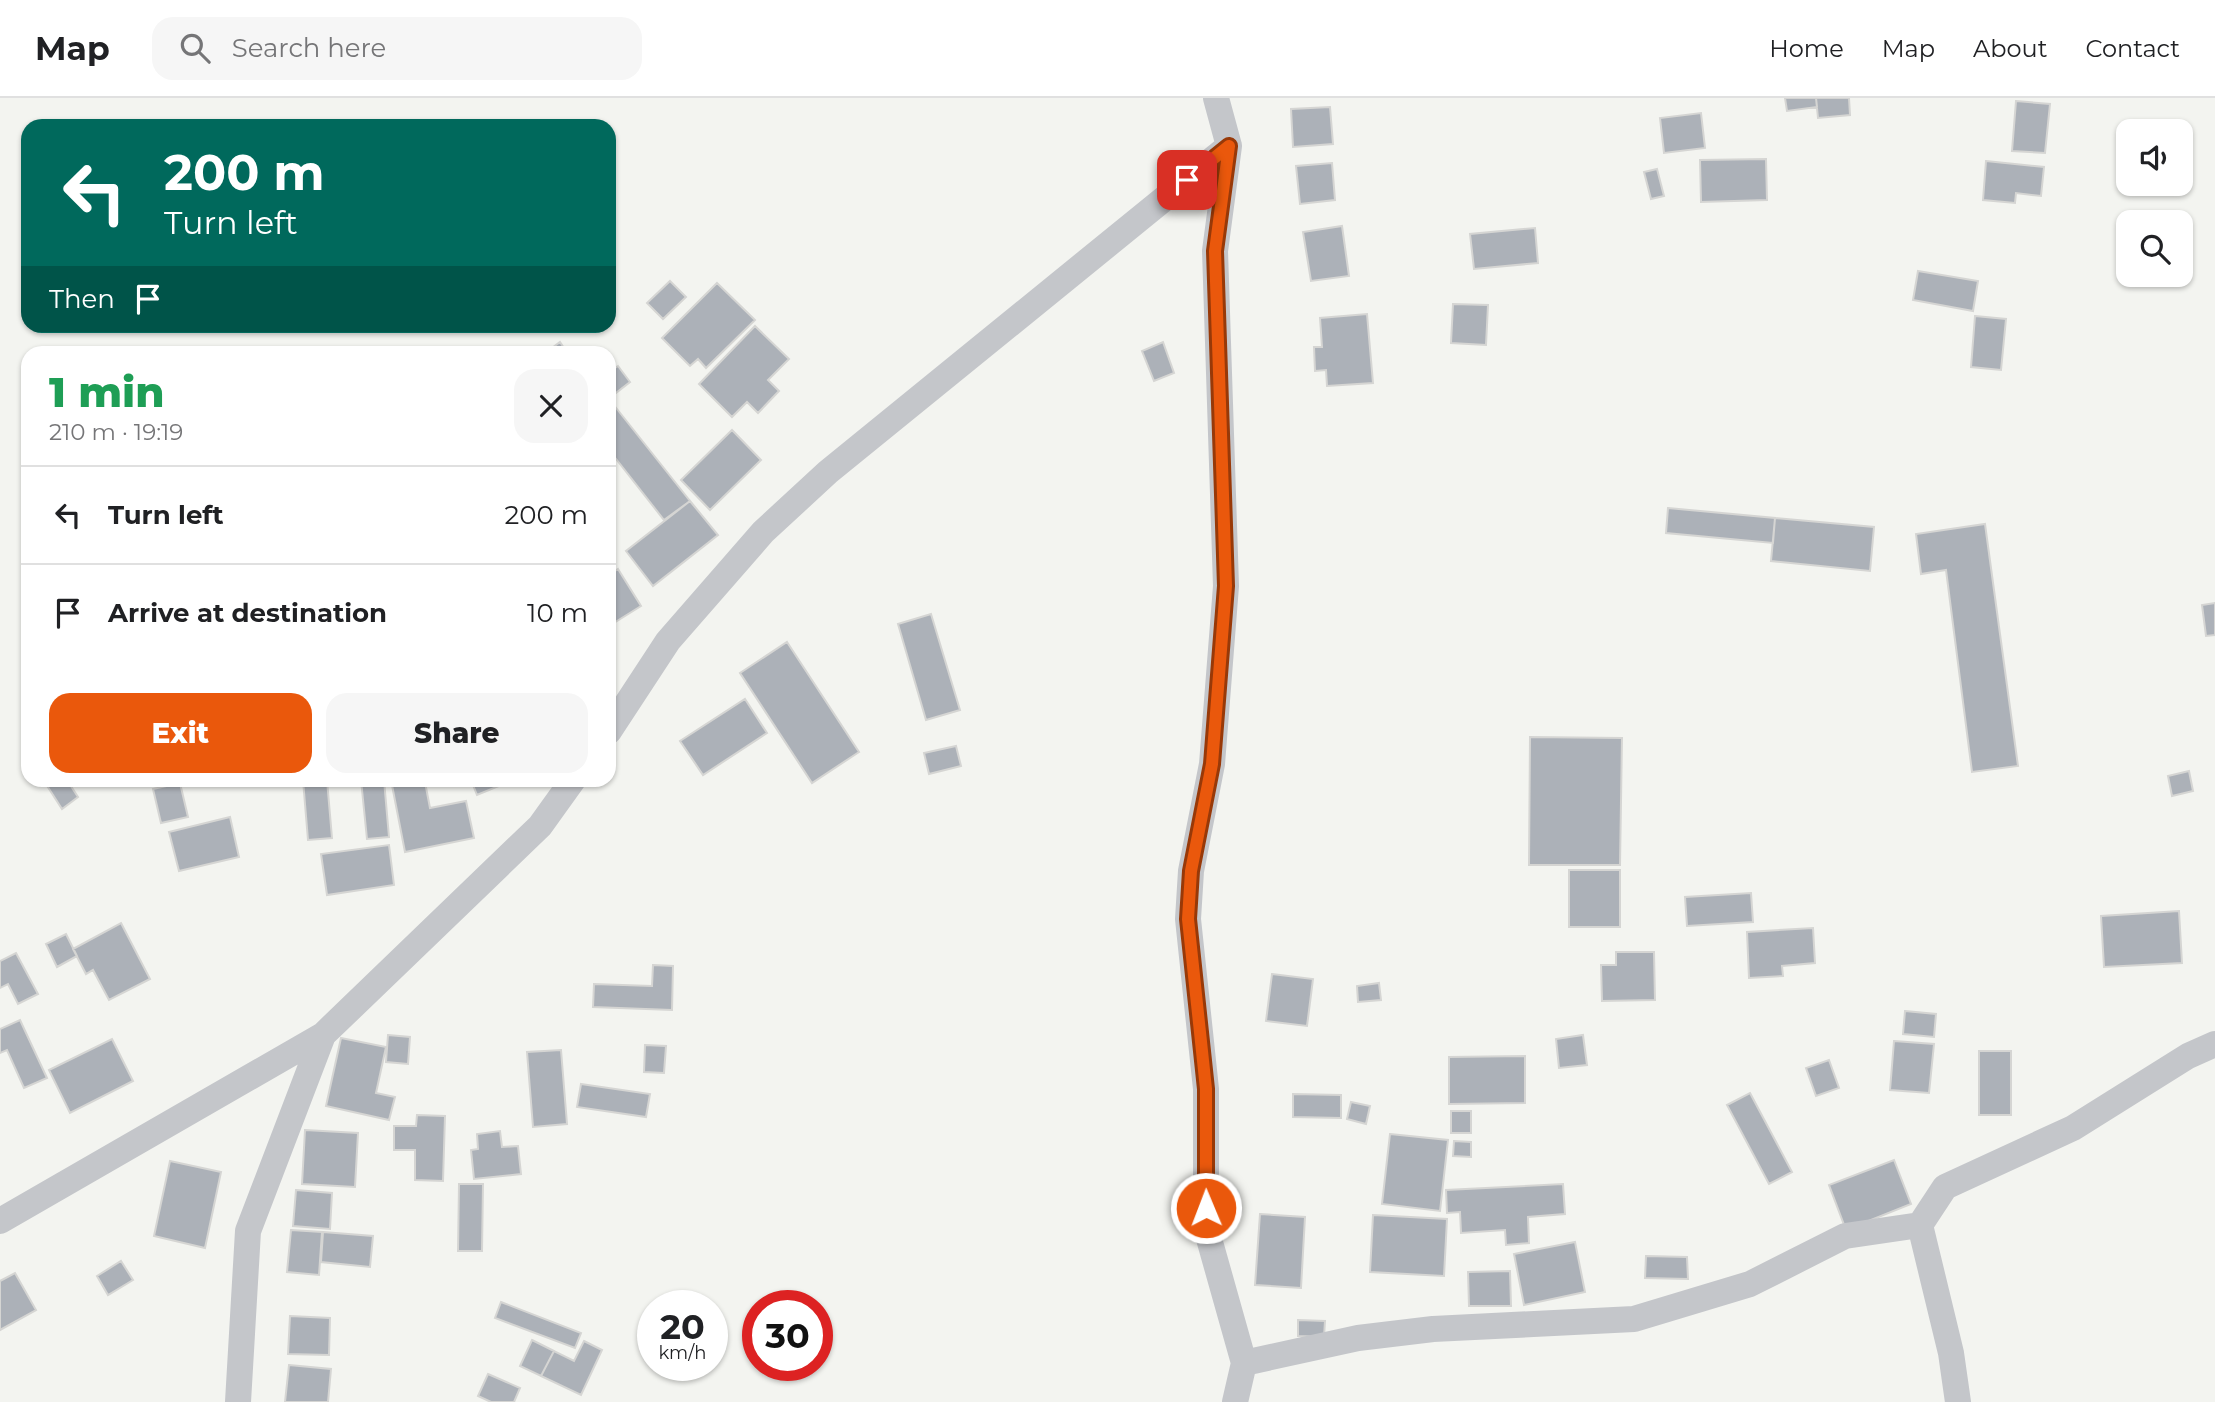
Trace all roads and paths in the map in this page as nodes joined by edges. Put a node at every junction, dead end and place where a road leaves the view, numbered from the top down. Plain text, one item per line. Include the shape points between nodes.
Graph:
1 (1216, 98) edge
2 (1229, 146) junction
3 (616, 720) edge
4 (568, 787) edge
5 (323, 1035) junction
6 (2215, 1044) edge
7 (0, 1221) edge
8 (1920, 1226) junction
9 (1244, 1363) junction
10 (238, 1402) edge
11 (1235, 1402) edge
12 (1958, 1402) edge

1 - 2 street
2 - 3 street via 828,472 763,532 668,641
2 - 9 street via 1215,251 1226,586 1215,742 1191,871 1188,919 1206,1089 1206,1228
4 - 5 street via 540,826
5 - 7 street
5 - 10 street via 248,1231
6 - 8 street via 2073,1128 1945,1187
8 - 9 street via 1845,1236 1750,1284 1634,1318 1358,1338
8 - 12 street
9 - 11 street

